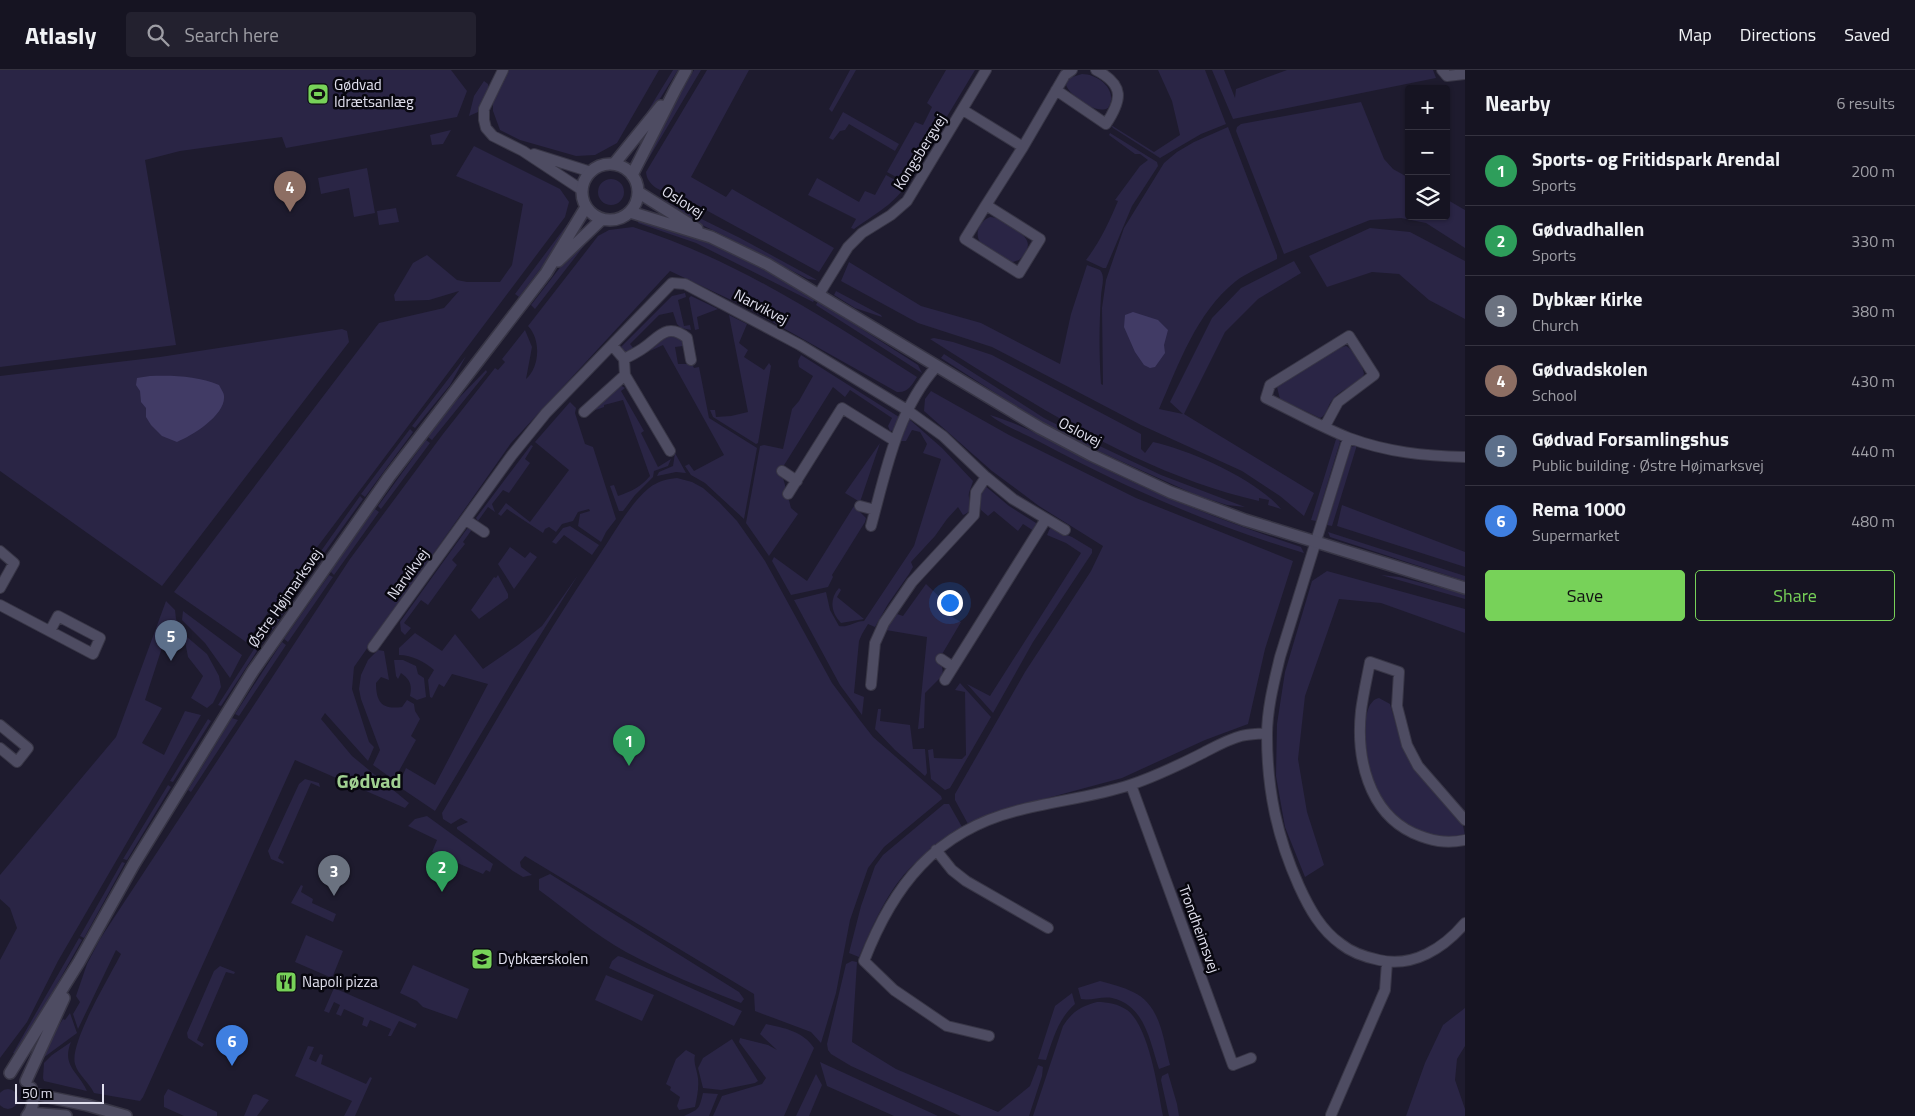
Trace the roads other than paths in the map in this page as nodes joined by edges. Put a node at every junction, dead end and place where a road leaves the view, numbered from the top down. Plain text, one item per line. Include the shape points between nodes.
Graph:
1 (503, 70) edge
2 (686, 70) edge
3 (986, 70) edge
4 (1072, 70) edge
5 (1096, 70) edge
6 (1442, 70) edge
7 (1465, 74) edge
8 (675, 90) junction
9 (1056, 90) junction
10 (963, 110) junction
11 (1023, 147) junction
12 (523, 151) junction
13 (614, 164) junction
14 (591, 172) junction
15 (632, 175) junction
16 (582, 190) junction
17 (638, 192) junction
18 (986, 205) junction
19 (586, 207) junction
20 (630, 212) junction
21 (602, 219) junction
22 (711, 237) junction
23 (546, 273) junction
24 (819, 294) junction
25 (612, 345) junction
26 (624, 359) junction
27 (691, 360) dead end
28 (936, 367) junction
29 (625, 375) junction
30 (907, 410) junction
31 (584, 412) dead end
32 (1325, 426) junction
33 (1348, 438) junction
34 (895, 441) junction
35 (670, 451) dead end
36 (1465, 457) edge
37 (782, 471) dead end
38 (986, 477) junction
39 (797, 481) junction
40 (788, 494) dead end
41 (860, 506) dead end
42 (875, 510) junction
43 (466, 520) junction
44 (1046, 520) junction
45 (871, 526) dead end
46 (1065, 530) dead end
47 (484, 532) dead end
48 (1317, 542) junction
49 (0, 551) edge
50 (0, 588) edge
51 (1465, 588) edge
52 (0, 605) edge
53 (50, 631) junction
54 (373, 647) dead end
55 (941, 659) dead end
56 (953, 667) junction
57 (945, 680) dead end
58 (871, 685) dead end
59 (0, 725) edge
60 (1267, 734) junction
61 (0, 748) edge
62 (1131, 785) junction
63 (1465, 820) edge
64 (1465, 840) edge
65 (936, 850) junction
66 (1465, 923) edge
67 (1048, 928) dead end
68 (79, 962) junction
69 (1387, 962) junction
70 (990, 1036) dead end
71 (1251, 1058) dead end
72 (5, 1074) edge
73 (26, 1081) junction
74 (33, 1094) junction
75 (28, 1114) edge
76 (1331, 1115) edge
77 (66, 1116) edge
78 (126, 1116) edge

1 - 12 street via 484,108 484,120 493,136
2 - 8 street
3 - 10 street, Kongsbergvej
4 - 9 street
5 - 9 street via 1114,83 1119,96 1117,108 1106,124
6 - 7 street via 1447,76
8 - 13 street
8 - 15 street
9 - 11 street
10 - 11 street, Kongsbergvej
10 - 24 street, Kongsbergvej via 907,201 848,247
11 - 18 street
12 - 14 street
12 - 16 street
13 - 14 street via 606,164
13 - 15 street
14 - 16 street
15 - 17 street
16 - 19 street
17 - 20 street
17 - 22 street, Oslovej
18 - 18 street via 1040,240 1018,273 965,239
19 - 21 street
19 - 23 street, Østre Højmarksvej
20 - 21 street via 622,218
20 - 22 street, Oslovej
21 - 23 street, Østre Højmarksvej
22 - 24 street, Oslovej
23 - 68 street, Østre Højmarksvej via 405,456 280,630 134,864
24 - 28 street, Oslovej
25 - 26 street
25 - 30 street, Narvikvej via 672,283 684,284 800,345
25 - 43 street, Narvikvej via 546,413
26 - 27 street via 643,349 660,333 669,331 681,332 687,338
26 - 29 street
28 - 30 street
28 - 48 street, Oslovej via 1040,428 1170,492
29 - 31 street
29 - 35 street
30 - 34 street
30 - 38 street, Narvikvej via 943,436
32 - 32 street via 1266,398 1270,385 1349,336 1374,375 1338,402
32 - 33 street
33 - 36 street via 1424,456
33 - 48 street
34 - 39 street via 842,408
34 - 42 street
37 - 39 street
38 - 44 street, Narvikvej
38 - 58 street via 976,492 974,515 912,582 884,623 875,643
39 - 40 street
41 - 42 street
42 - 45 street
43 - 47 street
43 - 54 street, Narvikvej
44 - 46 street, Narvikvej
44 - 56 street
48 - 51 street, Oslovej
48 - 60 street via 1280,657
49 - 50 street via 14,563
52 - 53 street
53 - 53 street via 93,654 100,638 58,616
55 - 56 street
56 - 57 street
59 - 61 street via 28,748 17,762
60 - 62 street via 1241,736
60 - 69 street via 1268,775 1274,814 1286,856 1308,905 1340,944 1359,956
62 - 65 street via 993,818
62 - 71 street, Trondheimsvej via 1233,1065
63 - 64 street via 1418,766 1407,745 1397,706 1399,672 1370,662 1361,713 1362,757 1368,784 1383,810 1405,829 1427,840 1451,843
65 - 67 street via 952,870 966,880
65 - 70 street via 894,897 864,961 894,990 947,1026
66 - 69 street via 1453,938 1430,953 1411,960
68 - 72 street, Østre Højmarksvej
68 - 73 street, Østre Højmarksvej
69 - 76 street via 1385,990
72 - 73 street
73 - 74 street
74 - 75 street
74 - 78 street
75 - 77 street

